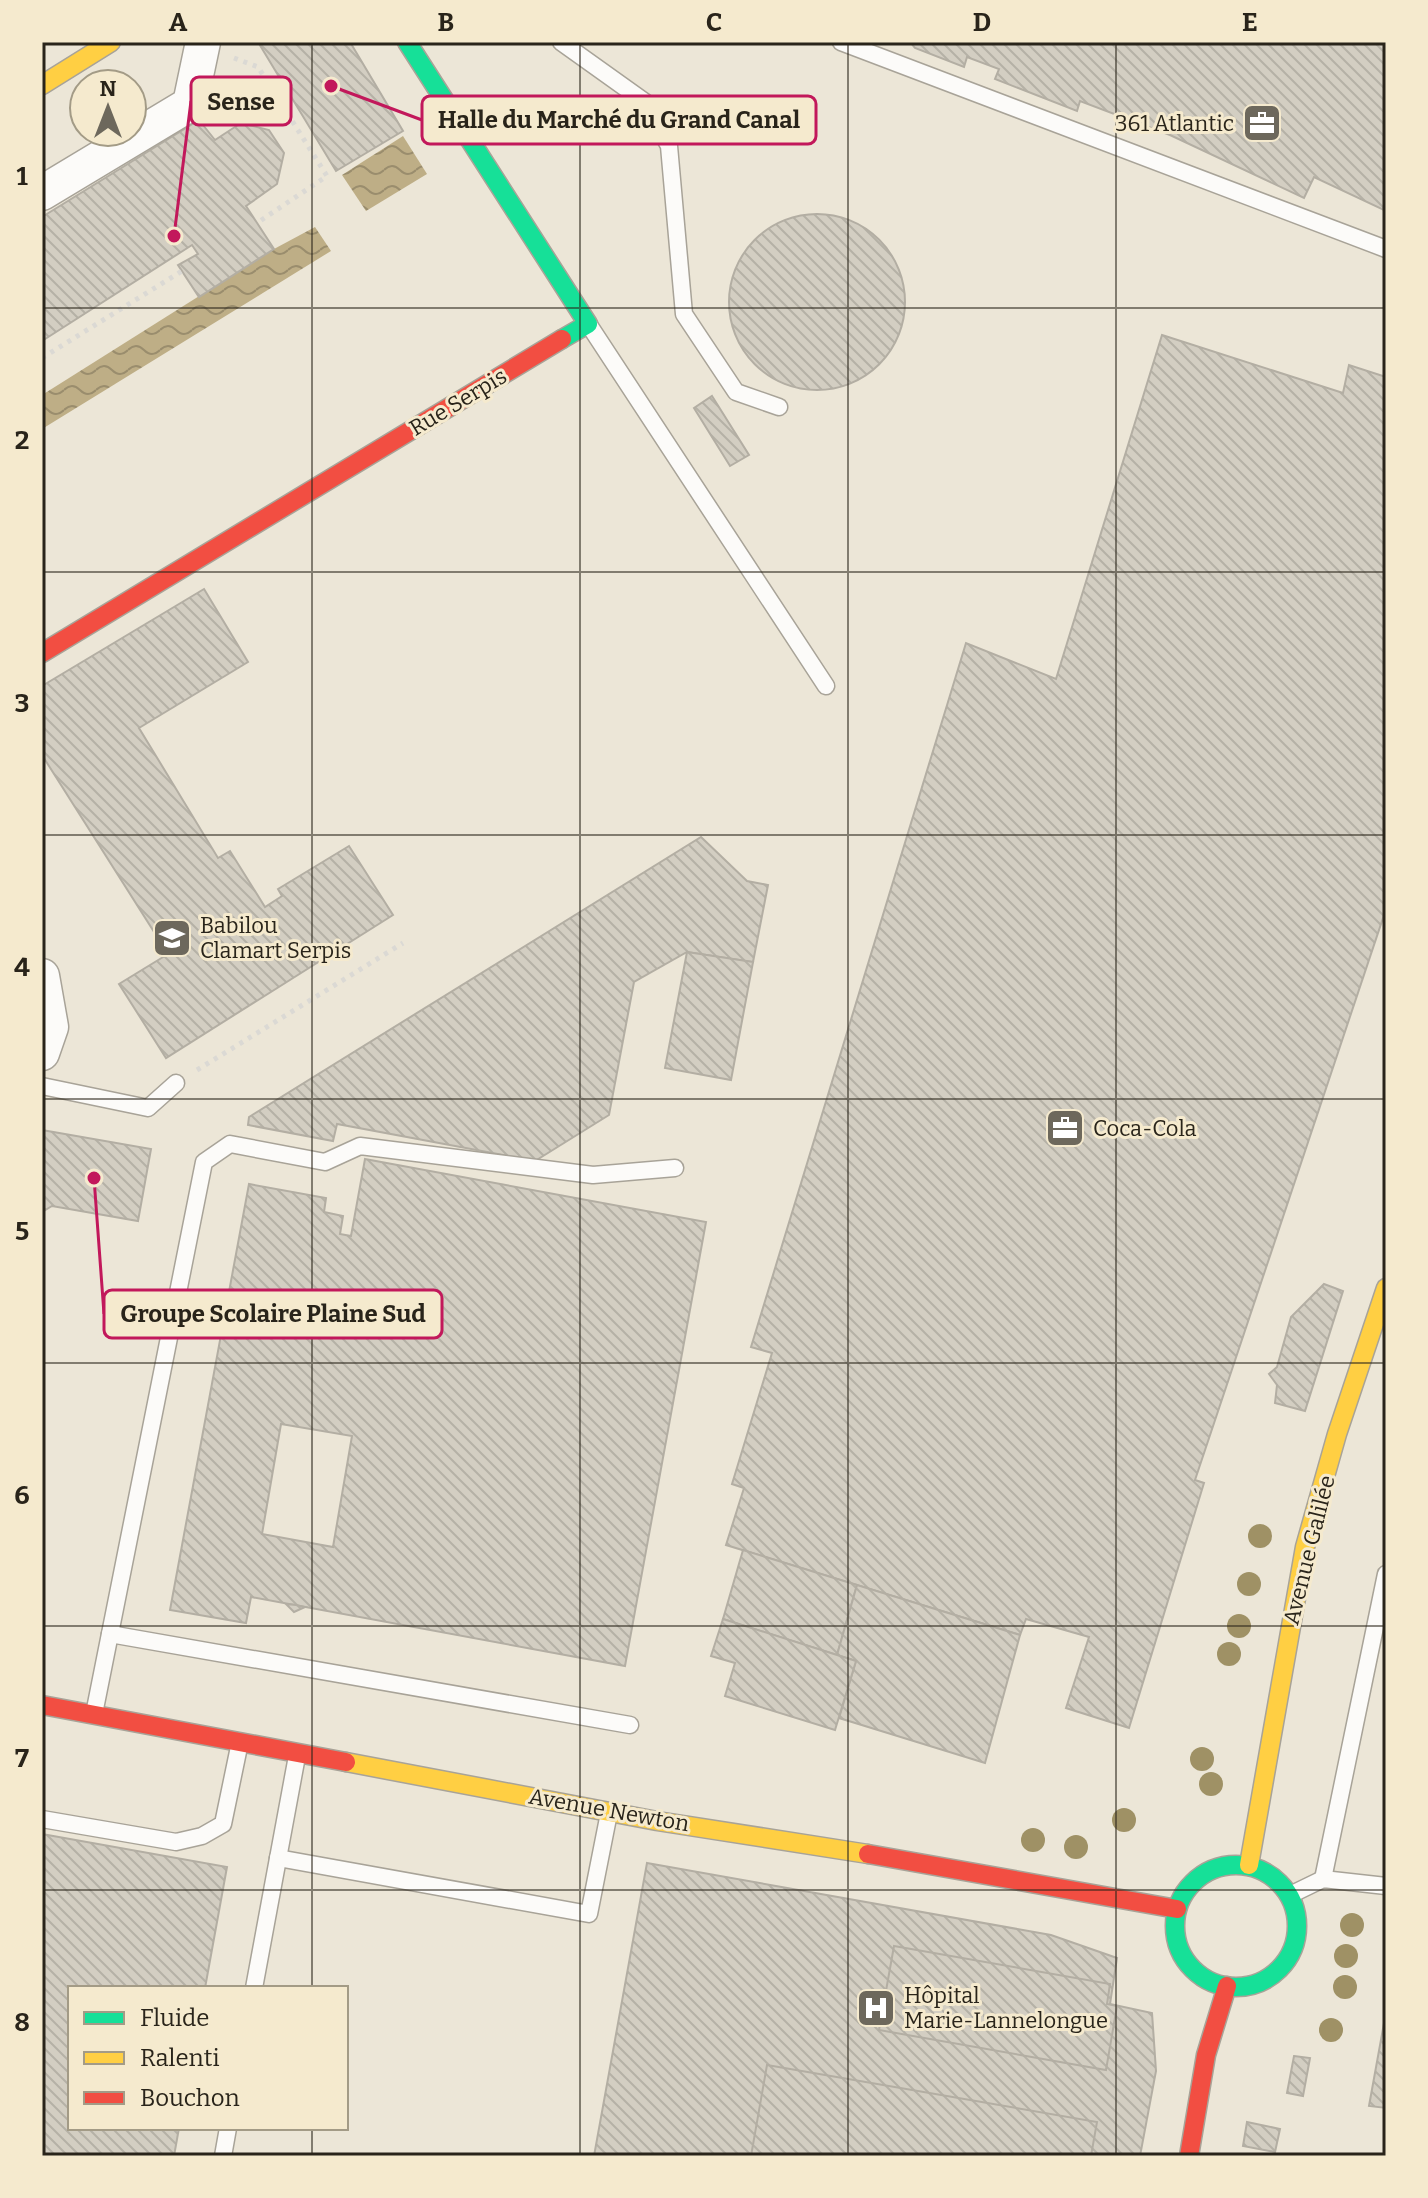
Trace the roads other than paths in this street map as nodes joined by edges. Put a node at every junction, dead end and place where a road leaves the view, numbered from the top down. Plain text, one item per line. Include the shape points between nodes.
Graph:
1 (111, 42) edge
2 (407, 42) edge
3 (561, 42) edge
4 (841, 42) edge
5 (204, 44) edge
6 (42, 85) edge
7 (42, 193) edge
8 (1386, 249) edge
9 (588, 324) junction
10 (779, 407) dead end
11 (42, 653) edge
12 (826, 686) dead end
13 (42, 976) edge
14 (42, 1053) edge
15 (176, 1083) road end
16 (42, 1086) edge
17 (675, 1168) dead end
18 (1386, 1288) edge
19 (1386, 1574) edge
20 (110, 1634) junction
21 (42, 1705) edge
22 (94, 1715) junction
23 (630, 1725) dead end
24 (240, 1741) junction
25 (298, 1751) junction
26 (610, 1812) junction
27 (42, 1819) edge
28 (278, 1858) junction
29 (1249, 1865) junction
30 (1323, 1879) junction
31 (1386, 1886) edge
32 (1290, 1895) junction
33 (1177, 1909) junction
34 (254, 1986) edge
35 (1227, 1986) junction
36 (228, 2130) edge
37 (223, 2156) edge
38 (1189, 2156) edge

1 - 6 street
2 - 9 street
3 - 10 lane via 645,102 669,146 684,314 736,392
4 - 8 lane
5 - 7 street via 190,104
9 - 11 street, Rue Serpis
9 - 12 lane
13 - 14 street via 51,1027
15 - 16 lane via 148,1108
17 - 20 lane via 593,1175 360,1146 325,1162 230,1144 204,1162
18 - 29 street, Avenue Galilée via 1357,1370 1297,1584
19 - 30 lane
20 - 22 lane
20 - 23 lane
21 - 22 street, Avenue Newton
22 - 24 street, Avenue Newton
24 - 25 street, Avenue Newton
24 - 27 lane via 223,1824 202,1836 176,1842
25 - 26 street, Avenue Newton
25 - 28 lane
26 - 28 lane via 589,1914
26 - 33 street, Avenue Newton
28 - 34 lane
29 - 32 street
29 - 33 street via 1212,1869 1184,1892
30 - 31 lane
30 - 32 lane
32 - 35 street via 1298,1933 1292,1952 1265,1980
33 - 35 street via 1175,1930 1191,1968
35 - 38 street via 1206,2055
36 - 37 lane

